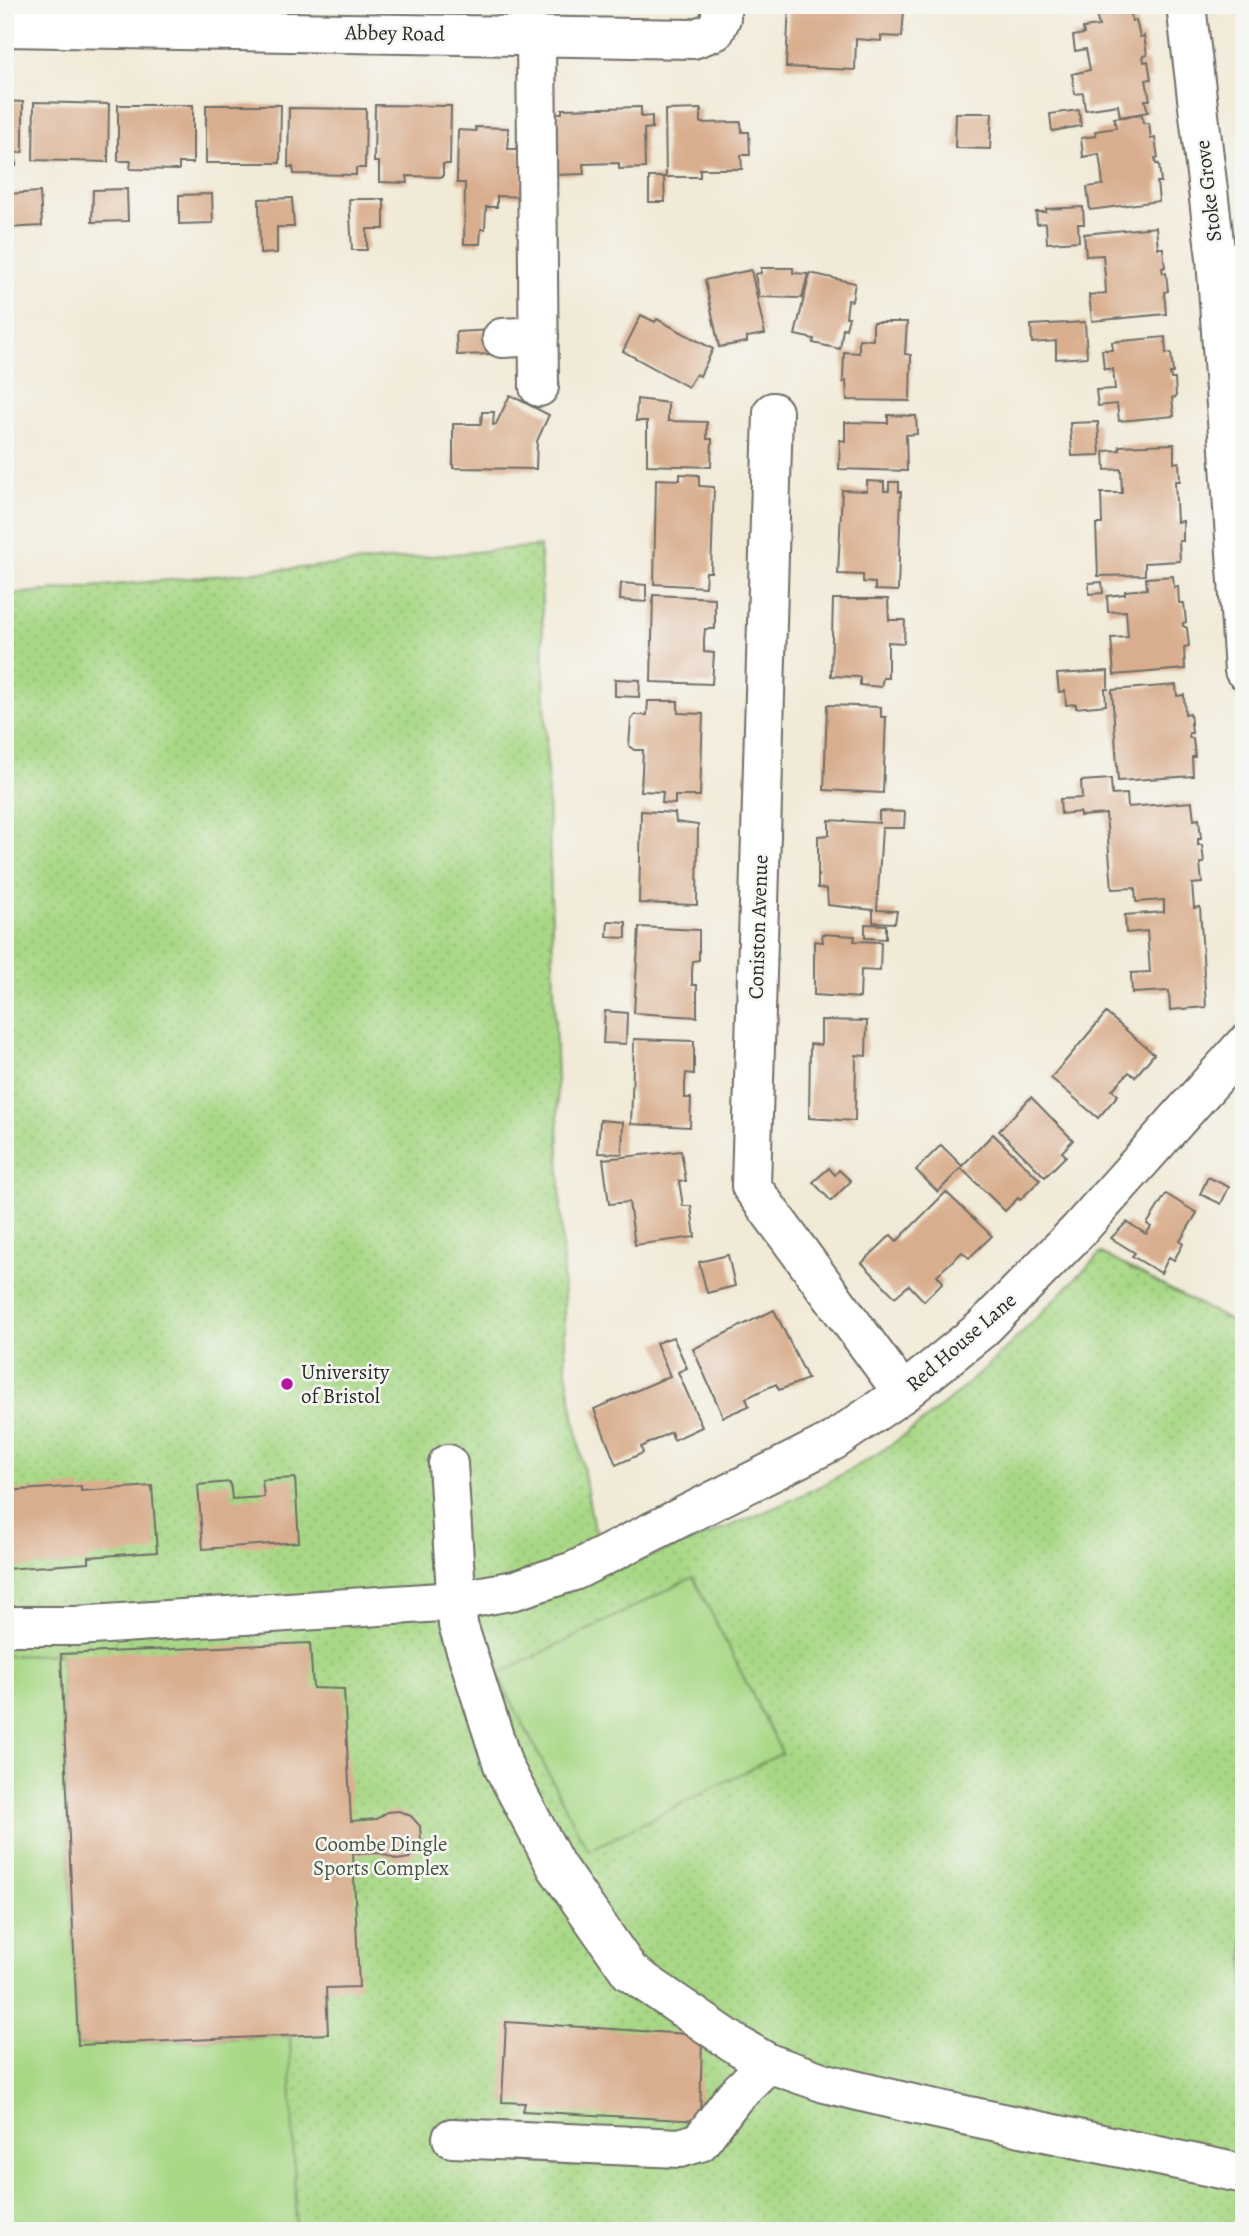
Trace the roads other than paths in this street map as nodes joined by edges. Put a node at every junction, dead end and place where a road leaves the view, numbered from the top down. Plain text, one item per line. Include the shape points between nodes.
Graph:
1 (721, 5) edge
2 (1186, 5) edge
3 (5, 27) edge
4 (536, 36) junction
5 (539, 336) junction
6 (502, 338) dead end
7 (539, 387) dead end
8 (773, 412) dead end
9 (1244, 670) edge
10 (1244, 1045) edge
11 (903, 1393) junction
12 (449, 1464) dead end
13 (456, 1601) junction
14 (5, 1626) edge
15 (768, 2063) junction
16 (452, 2138) dead end
17 (1244, 2174) edge

1 - 4 street, Abbey Road via 715,31 693,39
2 - 9 street, Stoke Grove via 1216,258
3 - 4 street, Abbey Road
4 - 5 street
5 - 6 street
5 - 7 street
8 - 11 street, Coniston Avenue via 751,1186
10 - 11 street, Red House Lane via 1079,1230 982,1329
11 - 13 street, Red House Lane via 833,1441 574,1571 515,1590
12 - 13 street
13 - 14 street, Red House Lane via 76,1626
13 - 15 street via 458,1625 504,1768 556,1866 630,1972
15 - 16 street via 734,2096 700,2143 680,2148
15 - 17 street via 918,2105

